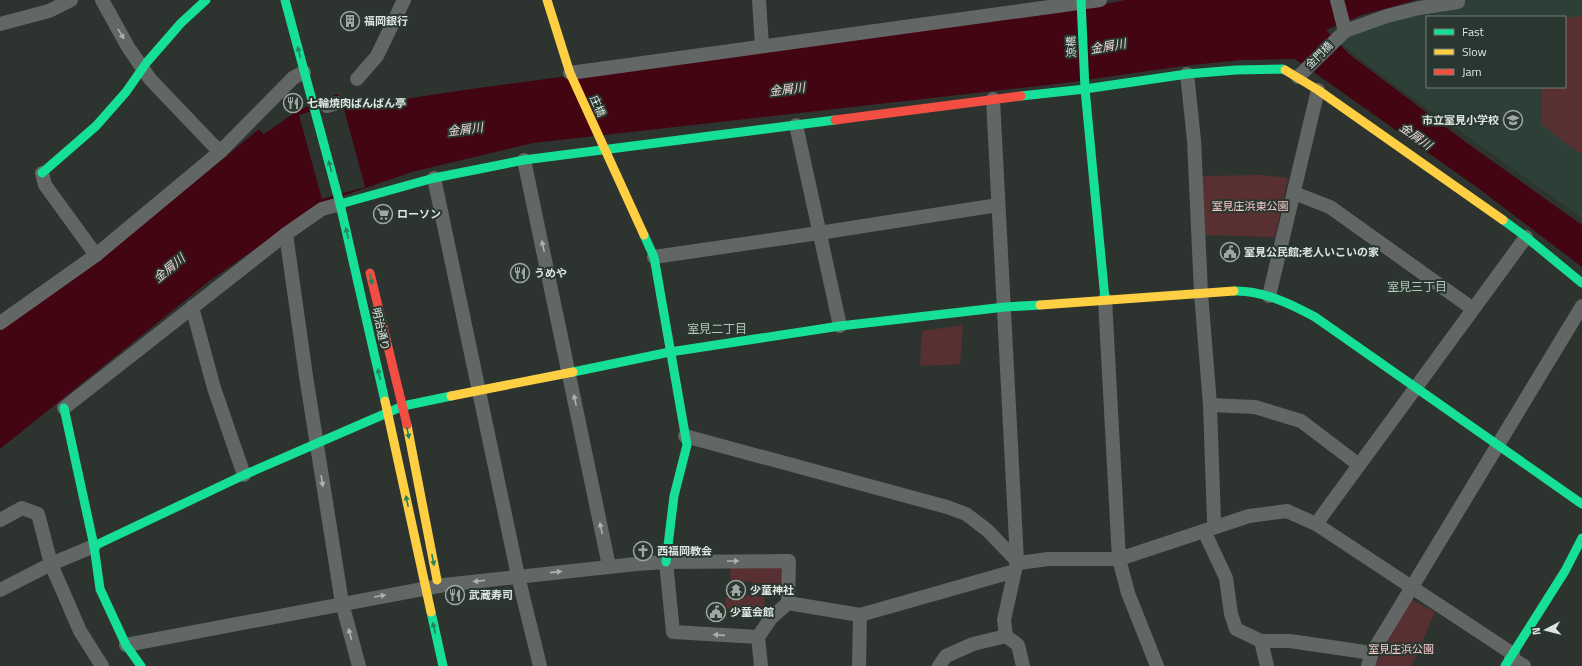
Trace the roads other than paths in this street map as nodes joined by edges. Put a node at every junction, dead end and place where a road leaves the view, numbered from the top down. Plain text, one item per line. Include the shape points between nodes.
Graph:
1 (71, 0) edge
2 (102, 0) edge
3 (206, 0) edge
4 (285, 0) edge
5 (404, 0) edge
6 (547, 0) edge
7 (759, 0) edge
8 (1100, 0) edge
9 (1337, 0) edge
10 (1081, 2) edge
11 (1458, 2) dead end
12 (0, 24) edge
13 (1342, 33) junction
14 (762, 46) junction
15 (143, 68) junction
16 (304, 72) junction
17 (570, 73) junction
18 (1187, 74) junction
19 (1298, 77) junction
20 (357, 79) dead end
21 (1085, 89) junction
22 (1318, 90) junction
23 (992, 99) junction
24 (796, 125) junction
25 (604, 149) junction
26 (221, 151) junction
27 (524, 160) junction
28 (42, 172) joint
29 (434, 178) junction
30 (1294, 193) junction
31 (349, 202) junction
32 (998, 205) junction
33 (820, 233) junction
34 (286, 234) junction
35 (1526, 237) junction
36 (96, 255) junction
37 (654, 257) junction
38 (367, 261) dead end
39 (1582, 283) edge
40 (1202, 293) junction
41 (1269, 296) junction
42 (1105, 299) junction
43 (1582, 306) edge
44 (192, 307) junction
45 (1005, 307) junction
46 (1473, 309) junction
47 (0, 323) edge
48 (840, 326) junction
49 (670, 352) junction
50 (570, 372) junction
51 (1416, 388) junction
52 (478, 391) junction
53 (1210, 405) junction
54 (403, 406) junction
55 (64, 408) joint
56 (388, 413) junction
57 (685, 436) junction
58 (316, 442) junction
59 (1497, 445) junction
60 (1359, 465) junction
61 (244, 475) junction
62 (1582, 504) edge
63 (0, 520) edge
64 (1316, 524) junction
65 (1210, 529) junction
66 (1582, 538) edge
67 (94, 546) junction
68 (1119, 559) junction
69 (666, 562) junction
70 (51, 564) junction
71 (609, 566) junction
72 (1016, 566) junction
73 (518, 576) junction
74 (1411, 587) junction
75 (435, 589) junction
76 (0, 590) edge
77 (342, 603) junction
78 (788, 603) junction
79 (860, 615) junction
80 (1006, 636) junction
81 (758, 638) junction
82 (1261, 641) junction
83 (126, 645) junction
84 (1370, 659) edge
85 (1510, 660) edge
86 (102, 666) edge
87 (141, 666) edge
88 (357, 666) edge
89 (442, 666) edge
90 (540, 666) edge
91 (761, 666) edge
92 (859, 666) edge
93 (939, 666) edge
94 (1024, 666) edge
95 (1157, 666) edge
96 (1267, 666) edge
97 (1524, 666) edge

1 - 12 street via 49,11
2 -> 15 street
3 - 15 street via 181,24
16 -> 4 street, 明治通り
5 - 20 street via 377,56
6 - 17 street, 庄橋
7 - 14 street
8 - 10 street
9 - 13 street
10 - 14 street
10 - 21 street, 涼橋
11 - 13 street via 1387,16
13 - 19 street, 金門橋
14 - 17 street
15 - 26 street via 150,79
15 - 28 street via 96,126
16 - 26 street via 293,78
31 -> 16 street, 明治通り via 327,107
17 - 25 street, 庄橋
18 - 19 street via 1283,69
18 - 21 street
18 - 40 street via 1194,140
19 - 22 street
21 - 23 street
21 - 42 street, 涼橋
22 - 30 street
22 - 35 street
23 - 24 street
23 - 32 street
24 - 25 street
24 - 33 street
25 - 27 street
25 - 37 street, 庄橋
26 - 36 street
27 - 29 street
50 -> 27 street
28 - 36 street via 45,185
29 - 31 street
29 - 52 street
30 - 41 street
30 - 46 street via 1330,207
31 - 34 street via 322,209
56 -> 31 street, 明治通り
32 - 33 street
32 - 45 street
33 - 37 street
33 - 48 street
34 - 44 street
34 - 58 street
35 - 39 street
35 - 46 street
36 - 47 street
37 - 49 street, 庄橋
38 -> 54 street, 明治通り
40 - 41 street via 1237,292
40 - 42 street
40 - 53 street
41 - 51 street via 1292,304 1315,317
42 - 45 street
42 - 68 street
43 - 59 street
44 - 55 street
44 - 61 street via 214,388
45 - 48 street
45 - 72 street
46 - 51 street
48 - 49 street
49 - 50 street
49 - 57 street, 庄橋
50 - 52 street
71 -> 50 street
51 - 59 street
51 - 60 street
52 - 54 street
52 - 73 street
53 - 60 street via 1255,407 1301,421
53 - 65 street via 1214,521
54 - 56 street
54 -> 75 street, 明治通り
55 - 67 street
56 - 58 street
75 -> 56 street, 明治通り
57 - 69 street, 庄橋 via 687,445 674,496
57 - 72 street via 966,514 987,530
58 - 61 street
58 -> 77 street
59 - 62 street
59 - 74 street
60 - 64 street
61 - 67 street
63 - 70 street via 22,508 38,514
64 - 65 street via 1287,511 1249,516
64 - 74 street
65 - 68 street
65 - 82 street via 1226,578 1231,614 1236,629
66 - 85 street via 1565,571
67 - 70 street
67 - 83 street via 100,589
68 - 72 street via 1048,559 1019,563
68 - 95 street via 1128,593
69 - 71 street
69 -> 78 street via 789,561
81 -> 69 street via 673,632
70 - 76 street
70 - 86 street via 80,631
73 -> 71 street
72 - 79 street
72 - 80 street via 1004,620
73 -> 75 street
73 - 90 street
74 - 84 street
74 - 85 street
77 -> 75 street
89 -> 75 street, 明治通り
77 - 83 street
88 -> 77 street
78 - 79 street
78 - 81 street via 771,618
79 - 92 street
80 - 93 street via 973,644 946,656
80 - 94 street via 1018,645
81 - 91 street
82 - 84 street via 1290,641
82 - 96 street
83 - 87 street
85 - 97 street

